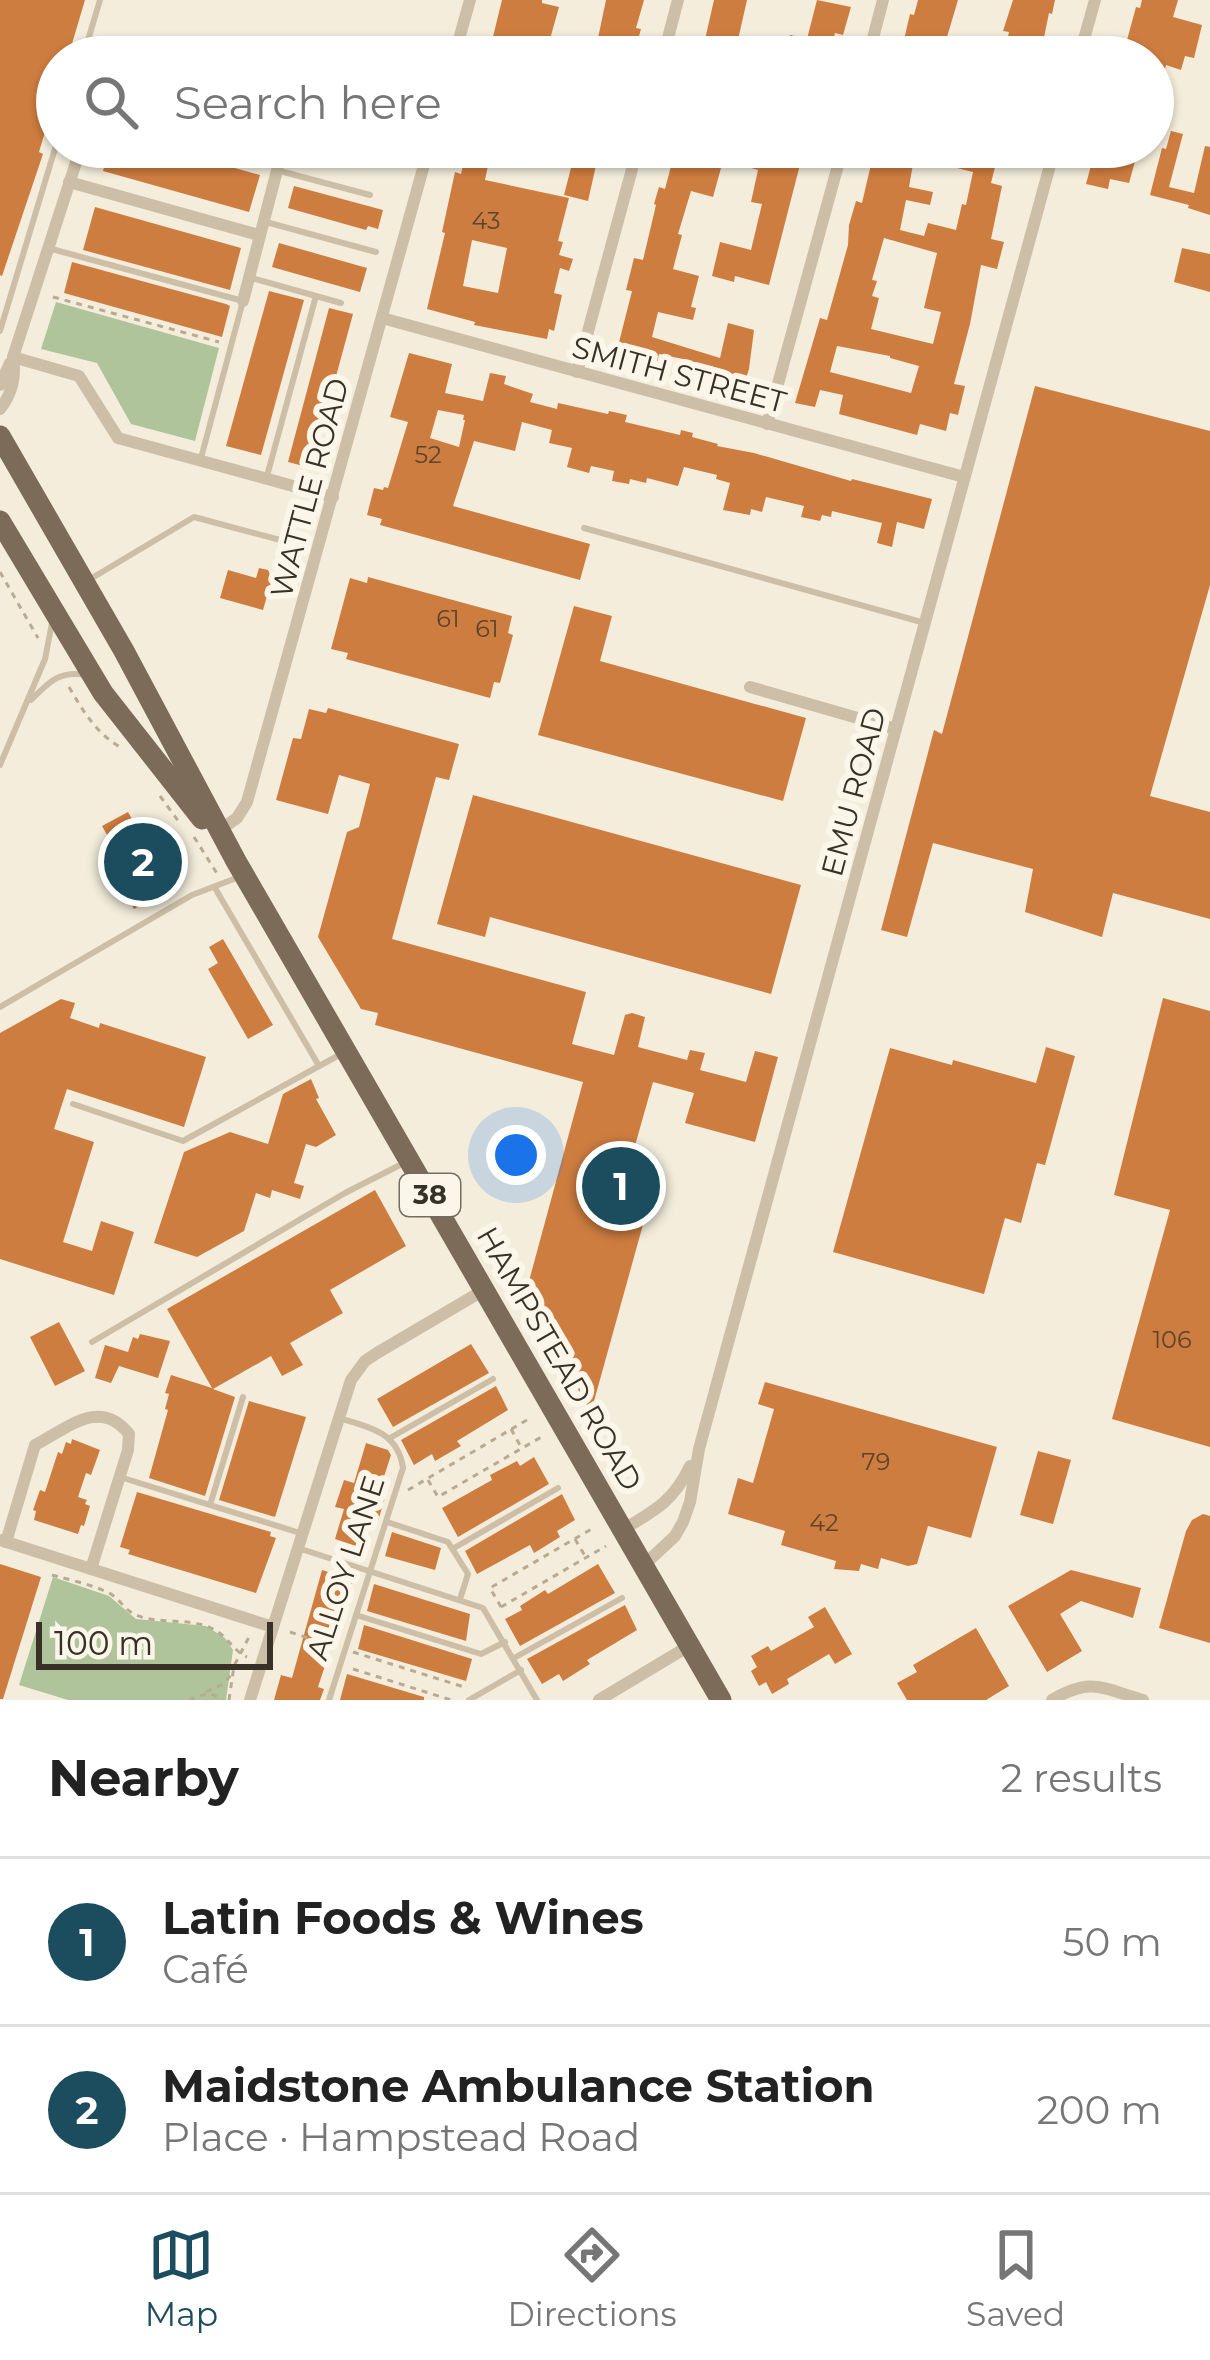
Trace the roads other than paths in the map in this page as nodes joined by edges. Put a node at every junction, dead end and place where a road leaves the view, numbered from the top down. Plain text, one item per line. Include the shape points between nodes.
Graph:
1 (100, 0) edge
2 (470, 0) edge
3 (678, 0) edge
4 (883, 0) edge
5 (1095, 0) edge
6 (89, 36) edge
7 (460, 36) edge
8 (669, 36) edge
9 (874, 36) edge
10 (1085, 36) edge
11 (49, 168) edge
12 (74, 168) edge
13 (277, 168) edge
14 (287, 168) edge
15 (423, 168) edge
16 (632, 168) edge
17 (837, 168) edge
18 (1049, 168) edge
19 (69, 182) junction
20 (370, 195) dead end
21 (261, 228) junction
22 (48, 248) junction
23 (376, 253) dead end
24 (248, 277) junction
25 (316, 296) junction
26 (243, 301) junction
27 (341, 303) dead end
28 (382, 318) junction
29 (0, 331) edge
30 (14, 357) junction
31 (577, 372) junction
32 (0, 385) edge
33 (0, 409) edge
34 (767, 424) junction
35 (0, 436) edge
36 (200, 461) junction
37 (964, 478) junction
38 (266, 479) junction
39 (333, 496) junction
40 (0, 521) edge
41 (584, 529) dead end
42 (284, 541) dead end
43 (84, 583) junction
44 (53, 614) junction
45 (925, 622) junction
46 (94, 680) junction
47 (750, 687) dead end
48 (28, 703) junction
49 (896, 729) junction
50 (0, 765) edge
51 (220, 830) junction
52 (230, 877) junction
53 (0, 1007) edge
54 (347, 1051) junction
55 (319, 1066) junction
56 (73, 1104) dead end
57 (410, 1160) junction
58 (484, 1290) junction
59 (92, 1342) dead end
60 (493, 1379) dead end
61 (243, 1397) dead end
62 (338, 1418) junction
63 (390, 1438) junction
64 (699, 1449) junction
65 (120, 1477) junction
66 (558, 1488) dead end
67 (210, 1505) junction
68 (386, 1522) junction
69 (614, 1538) junction
70 (3, 1541) edge
71 (300, 1541) junction
72 (454, 1548) junction
73 (643, 1567) junction
74 (91, 1569) junction
75 (370, 1570) junction
76 (622, 1598) dead end
77 (460, 1599) junction
78 (356, 1615) junction
79 (273, 1627) junction
80 (505, 1642) junction
81 (689, 1646) junction
82 (514, 1658) junction
83 (521, 1670) junction
84 (250, 1700) edge
85 (330, 1700) edge
86 (469, 1700) edge
87 (537, 1700) edge
88 (599, 1700) edge
89 (722, 1700) edge
90 (1052, 1700) edge
91 (1143, 1700) edge

1 - 6 lane
2 - 7 street
3 - 8 street
4 - 9 street
5 - 10 street
11 - 29 lane
12 - 19 street
13 - 21 street
14 - 20 lane
15 - 28 street, WATTLE ROAD
16 - 31 street
17 - 34 street
18 - 37 street, EMU ROAD
19 - 21 street
19 - 22 street
21 - 23 lane
21 - 24 street
22 - 26 lane
22 - 30 street
24 - 25 lane
24 - 26 street
25 - 27 lane
25 - 38 lane
26 - 36 lane
28 - 31 street, SMITH STREET
28 - 39 street, WATTLE ROAD
30 - 32 street
30 - 33 street
30 - 36 street via 80,376 118,438
31 - 34 street, SMITH STREET
34 - 37 street, SMITH STREET
35 - 43 main road, HAMPSTEAD ROAD / 38
36 - 38 street
37 - 45 street, EMU ROAD
38 - 39 street
39 - 51 street, WATTLE ROAD via 247,802
40 - 44 main road, HAMPSTEAD ROAD / 38
41 - 45 lane
42 - 43 lane via 194,517
43 - 51 main road, HAMPSTEAD ROAD / 38
44 - 46 main road, HAMPSTEAD ROAD / 38
44 - 48 lane
45 - 49 street, EMU ROAD
46 - 48 lane via 61,675
46 - 52 main road, HAMPSTEAD ROAD / 38
47 - 49 street
48 - 50 lane
49 - 64 street, EMU ROAD
51 - 52 main road, HAMPSTEAD ROAD / 38
52 - 53 lane
52 - 54 main road, HAMPSTEAD ROAD / 38
52 - 55 lane
54 - 55 lane
54 - 57 main road, HAMPSTEAD ROAD / 38
55 - 56 lane via 183,1141
57 - 58 main road, HAMPSTEAD ROAD / 38
57 - 59 lane
58 - 62 street via 365,1361
58 - 69 main road, HAMPSTEAD ROAD / 38
60 - 63 lane
61 - 67 lane
62 - 63 lane, ALLOY LANE
62 - 71 street
63 - 68 lane, ALLOY LANE via 403,1461
64 - 69 street, EMU ROAD via 677,1491
64 - 73 street, EMU ROAD via 683,1522
65 - 67 lane
65 - 70 street via 129,1434 108,1415 91,1415 35,1445
65 - 74 street
66 - 72 lane
67 - 71 lane
68 - 72 lane
68 - 75 lane, ALLOY LANE
69 - 73 main road, HAMPSTEAD ROAD / 38
70 - 74 street
71 - 75 lane
71 - 79 street
72 - 77 lane via 468,1574
73 - 81 main road, HAMPSTEAD ROAD / 38
74 - 79 street
75 - 77 lane
75 - 78 lane, ALLOY LANE
76 - 82 lane
77 - 80 lane via 483,1607
78 - 80 lane via 481,1654
78 - 85 lane, ALLOY LANE
79 - 84 street
80 - 82 lane
81 - 88 street
81 - 89 main road, HAMPSTEAD ROAD / 38
82 - 83 lane
83 - 86 lane
83 - 87 lane
90 - 91 street via 1087,1684

